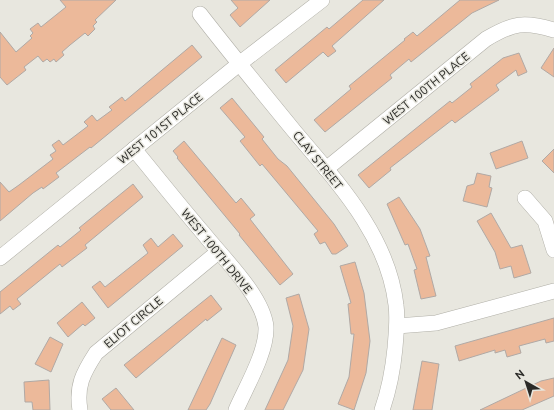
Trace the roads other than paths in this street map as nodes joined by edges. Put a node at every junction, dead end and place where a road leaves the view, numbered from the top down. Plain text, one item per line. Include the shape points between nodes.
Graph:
1 (322, 0) edge
2 (200, 14) dead end
3 (554, 30) edge
4 (239, 64) junction
5 (134, 149) junction
6 (326, 169) junction
7 (525, 198) dead end
8 (554, 250) edge
9 (218, 252) junction
10 (0, 258) edge
11 (554, 291) edge
12 (397, 326) junction
13 (80, 410) edge
14 (236, 410) edge
15 (382, 410) edge

1 - 4 street, WEST 101ST PLACE
2 - 4 street, CLAY STREET
3 - 6 street, WEST 100TH PLACE via 535,24 520,25 505,28 486,39
4 - 5 street, WEST 101ST PLACE
4 - 6 street, CLAY STREET
5 - 9 street, WEST 100TH DRIVE
5 - 10 street, WEST 101ST PLACE
6 - 12 street, CLAY STREET via 355,206 377,242 393,288
7 - 8 street via 545,221
9 - 13 street, ELIOT CIRCLE via 96,354 83,372 78,397
9 - 14 street, WEST 100TH DRIVE via 255,299 266,326 261,353
11 - 12 street via 436,323
12 - 15 street, CLAY STREET via 391,378

